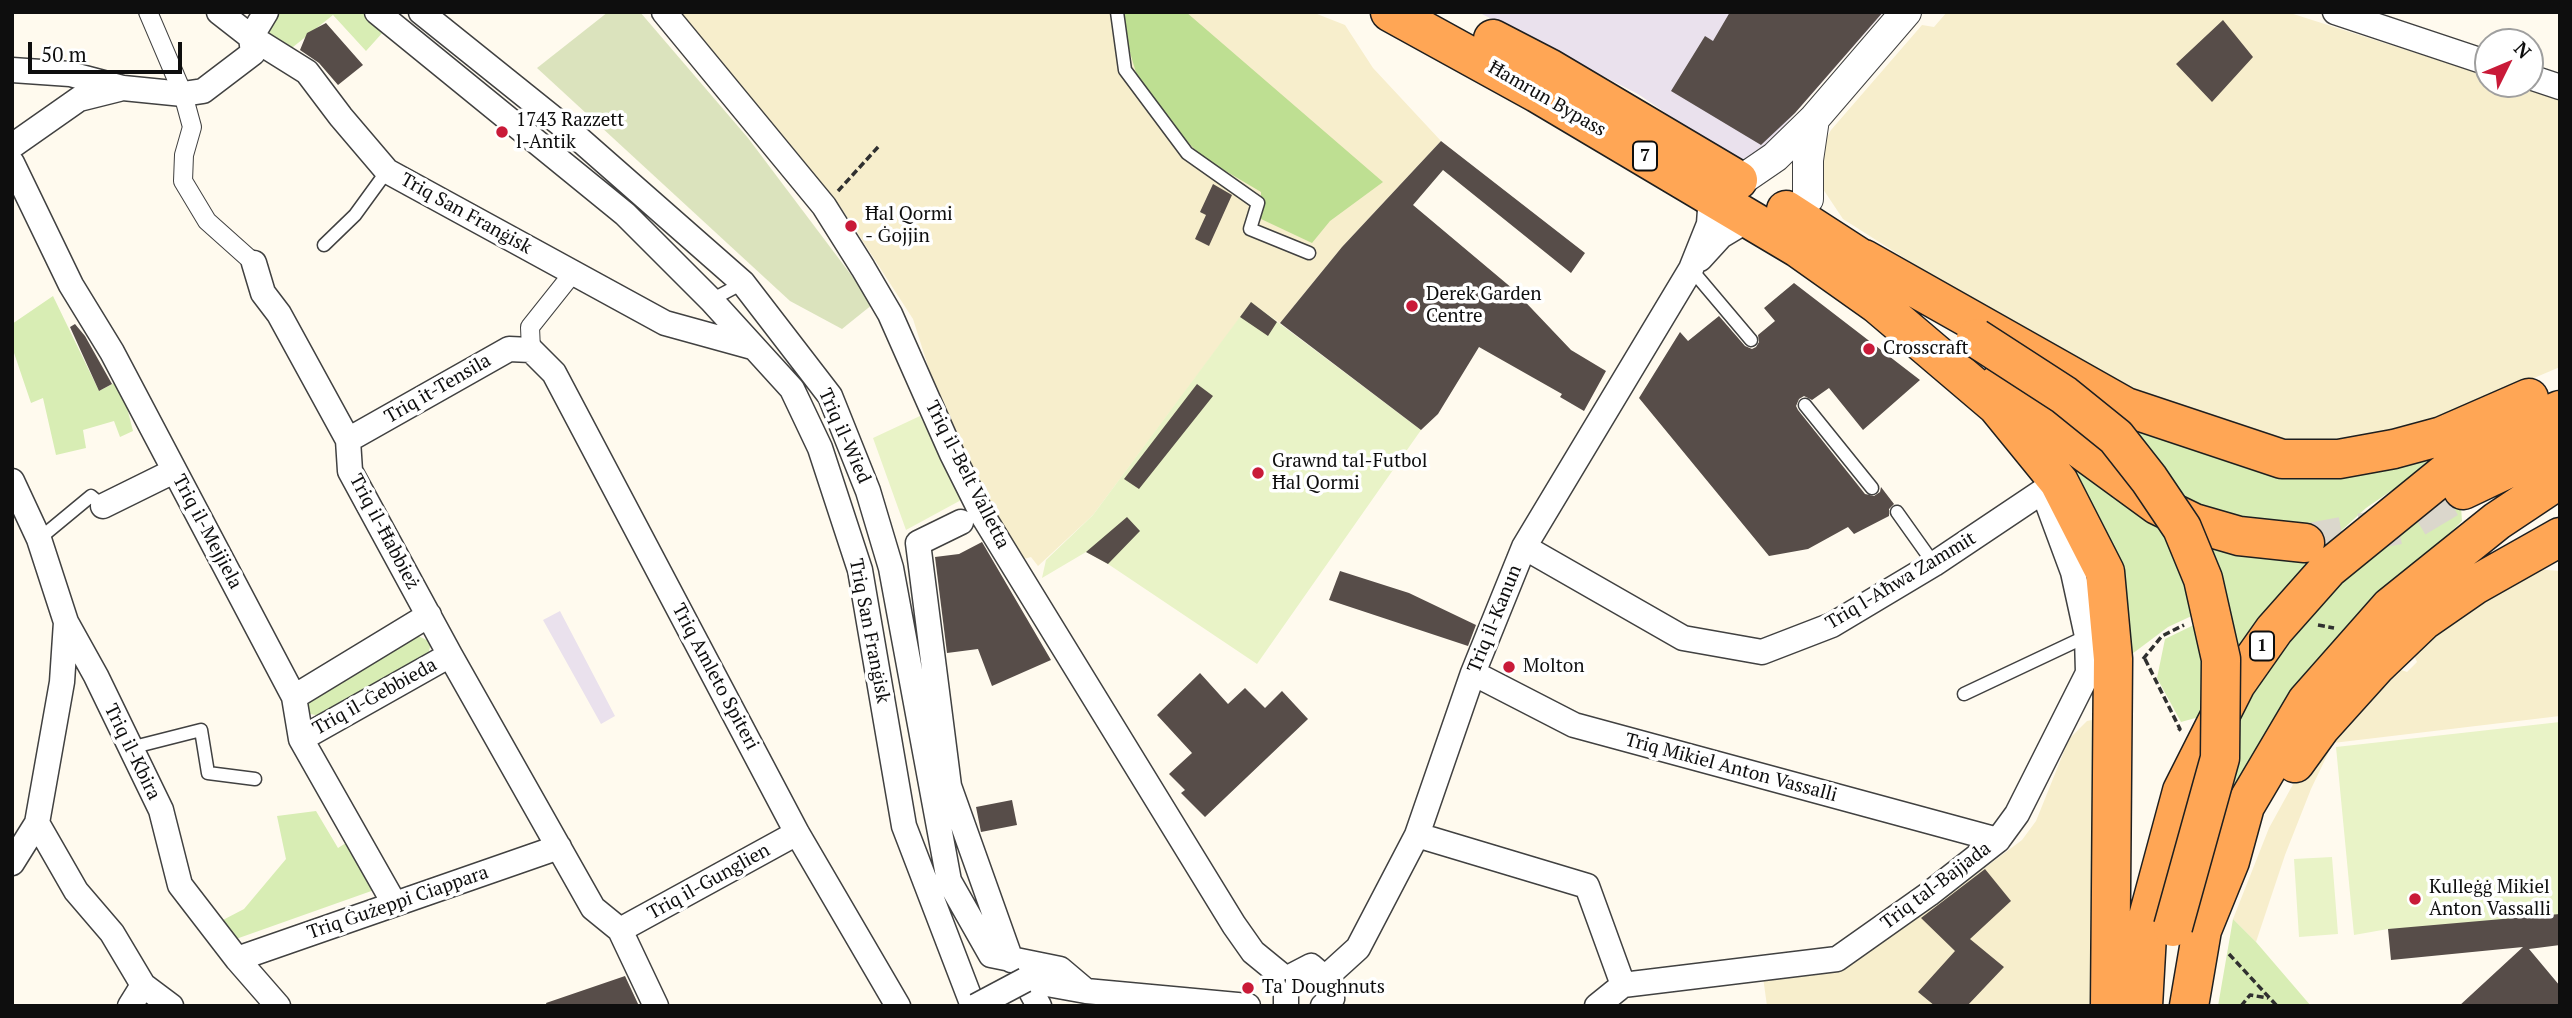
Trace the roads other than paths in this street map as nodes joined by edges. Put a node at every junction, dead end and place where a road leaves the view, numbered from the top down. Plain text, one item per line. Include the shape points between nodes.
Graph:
1 (148, 12) edge
2 (219, 12) edge
3 (266, 12) edge
4 (377, 12) edge
5 (421, 12) edge
6 (664, 12) edge
7 (1116, 12) edge
8 (1906, 12) edge
9 (2335, 12) edge
10 (1405, 14) edge
11 (251, 37) junction
12 (2474, 58) edge
13 (12, 70) edge
14 (123, 88) junction
15 (183, 94) junction
16 (1814, 119) junction
17 (12, 146) edge
18 (12, 163) edge
19 (387, 170) junction
20 (1726, 188) junction
21 (1808, 199) dead end
22 (1751, 218) junction
23 (324, 245) dead end
24 (1798, 248) junction
25 (1309, 253) dead end
26 (1864, 259) junction
27 (254, 263) joint
28 (1691, 269) junction
29 (573, 273) junction
30 (743, 283) junction
31 (705, 295) junction
32 (1877, 304) junction
33 (677, 327) junction
34 (1751, 340) dead end
35 (751, 347) junction
36 (531, 351) junction
37 (2560, 386) edge
38 (1805, 405) dead end
39 (2560, 410) edge
40 (348, 440) junction
41 (2560, 444) edge
42 (174, 471) junction
43 (2560, 479) edge
44 (12, 481) edge
45 (1872, 488) dead end
46 (2463, 490) tunnel mouth
47 (2043, 491) junction
48 (103, 506) joint
49 (18, 509) edge
50 (1897, 512) dead end
51 (961, 522) dead end
52 (2560, 537) edge
53 (39, 539) junction
54 (2305, 543) tunnel mouth
55 (1524, 547) junction
56 (1934, 564) junction
57 (429, 615) junction
58 (66, 622) junction
59 (2087, 636) junction
60 (450, 655) junction
61 (1473, 673) junction
62 (96, 677) junction
63 (62, 682) junction
64 (1964, 694) dead end
65 (294, 697) junction
66 (301, 739) junction
67 (130, 748) junction
68 (255, 779) dead end
69 (37, 823) junction
70 (797, 833) junction
71 (1417, 835) junction
72 (1998, 840) junction
73 (559, 847) junction
74 (14, 854) edge
75 (2230, 861) junction
76 (394, 903) junction
77 (2188, 928) junction
78 (620, 930) junction
79 (237, 959) junction
80 (1011, 960) junction
81 (1325, 978) junction
82 (1286, 979) junction
83 (1025, 980) junction
84 (1623, 985) junction
85 (1086, 991) junction
86 (136, 996) edge
87 (1287, 1005) edge
88 (171, 1006) edge
89 (278, 1006) edge
90 (656, 1006) edge
91 (898, 1006) edge
92 (974, 1006) edge
93 (1039, 1006) edge
94 (1248, 1006) edge
95 (1254, 1006) edge
96 (1323, 1006) edge
97 (1597, 1006) edge
98 (2110, 1006) edge
99 (2143, 1006) edge
100 (2161, 1006) edge
101 (2189, 1006) edge

1 - 15 street, Triq il-Ħabbież
2 - 11 street, Triq San Franġisk
3 - 11 street
4 - 31 street via 625,214
5 - 30 street, Triq il-Wied via 578,138
6 - 82 street, Triq il-Belt Valletta via 824,206 890,314 983,516 1234,925 1254,952
7 - 25 lane via 1125,70 1187,153 1258,203 1250,229
8 - 16 street
9 - 12 street
10 - 20 highway, Ħamrun Bypass / 7 via 1537,93
11 - 15 street via 253,53 203,91
11 - 19 street, Triq San Franġisk via 307,72
13 - 14 street via 70,74
14 - 15 street
14 - 17 street via 79,99
15 - 27 street, Triq il-Ħabbież via 192,127 183,181 207,221
16 - 20 street via 1775,157
16 - 21 street
18 - 42 street, Triq il-Mejjiela via 71,285 113,352
19 - 23 lane via 355,215
19 - 29 street, Triq San Franġisk
20 - 22 highway, Ħamrun Bypass / 7
20 - 26 highway, Ħamrun Bypass / 7
20 - 28 street, Triq il-Kanun
22 - 24 highway, Ħamrun Bypass / 7
22 - 28 street, Triq il-Kanun via 1721,236
24 - 32 highway, Ħamrun Bypass / 7
24 - 47 highway via 1864,312 1980,404
26 - 37 highway via 2126,407 2282,458 2339,459 2418,443
26 - 77 highway, bridge via 2064,395 2116,438 2182,528 2203,579 2221,659 2220,758
27 - 40 street, Triq il-Ħabbież via 263,293
28 - 34 lane
28 - 55 street, Triq il-Kanun
29 - 33 street, Triq San Franġisk
29 - 36 street via 530,327
30 - 31 lane
30 - 80 street, Triq il-Wied via 830,396 849,441 891,568 949,881 991,955
31 - 33 street
31 - 35 street
32 - 54 highway via 1954,346 2157,505 2194,523 2239,536
32 - 98 highway via 1997,406 2059,482 2105,572 2113,659
33 - 35 street, Triq San Franġisk
35 - 92 street, Triq San Franġisk via 792,389 820,448 860,570 904,826
36 - 40 street, Triq it-Tensila via 509,349
36 - 70 street, Triq Amleto Spiteri via 554,373
38 - 45 lane
39 - 99 highway, 1 via 2519,427 2453,467 2329,568 2274,630 2235,684 2182,791 2148,917
40 - 57 street, Triq il-Ħabbież via 350,471
41 - 46 highway
42 - 48 street
42 - 65 street, Triq il-Mejjiela
43 - 75 highway via 2497,520 2390,607 2307,701 2245,806
44 - 49 street, Triq il-Kbira
47 - 56 street, Triq l-Aħwa Zammit
47 - 59 street, Triq tal-Bajjada via 2073,572
48 - 53 lane via 91,496
49 - 53 street, Triq il-Kbira
50 - 56 lane
51 - 80 street via 918,544 949,786
52 - 75 highway via 2475,584 2423,621 2376,666 2321,727
53 - 58 street, Triq il-Kbira
55 - 56 street, Triq l-Aħwa Zammit via 1683,638 1762,652 1832,625
55 - 61 street, Triq il-Kanun
57 - 60 street, Triq il-Ħabbież
57 - 65 street, Triq il-Ġebbieda
58 - 62 street, Triq il-Kbira
58 - 63 street
59 - 64 lane
59 - 72 street, Triq tal-Bajjada via 2088,673 2017,814
60 - 66 street, Triq il-Ġebbieda
60 - 73 street, Triq il-Ħabbież
61 - 71 street, Triq il-Kanun
61 - 72 street, Triq Mikiel Anton Vassalli via 1574,725
62 - 63 street
62 - 67 street, Triq il-Kbira
63 - 69 street
65 - 66 street, Triq il-Mejjiela
66 - 76 street, Triq il-Mejjiela
67 - 68 lane via 201,730 208,773
67 - 79 street, Triq il-Kbira via 161,810 180,885
69 - 74 street
69 - 86 street via 76,891 113,933
70 - 78 street, Triq il-Gunglien
70 - 91 street, Triq Amleto Spiteri
71 - 81 street, Triq il-Kanun via 1358,948
71 - 84 street via 1587,886
72 - 84 street, Triq tal-Bajjada via 1837,959
73 - 76 street, Triq Ġużeppi Ciappara
73 - 78 street, Triq il-Ħabbież via 593,908
75 - 77 highway
76 - 79 street, Triq Ġużeppi Ciappara
77 - 100 highway
77 - 101 highway
78 - 90 street, Triq il-Ħabbież
79 - 89 street, Triq il-Kbira
80 - 85 street, Triq il-Wied via 1060,969
81 - 82 street via 1311,966
81 - 96 street via 1332,998
82 - 87 street
83 - 85 street
83 - 92 street, bridge
83 - 93 street
84 - 97 street
85 - 94 street
86 - 88 street
87 - 95 street

